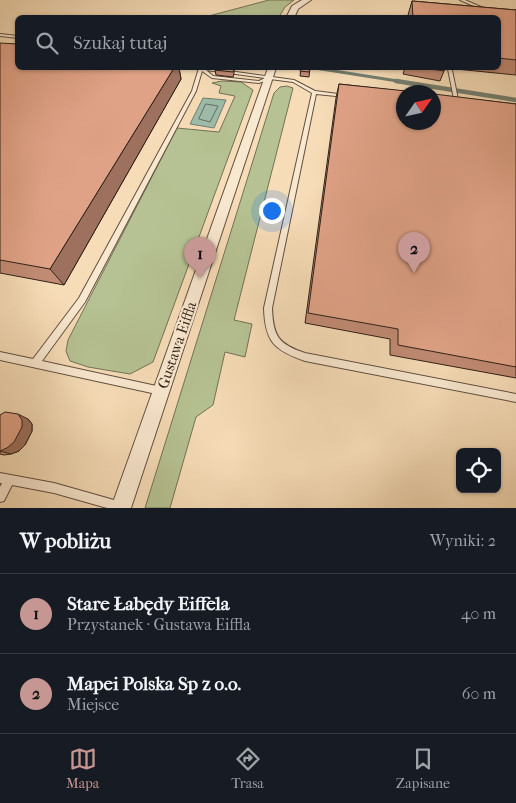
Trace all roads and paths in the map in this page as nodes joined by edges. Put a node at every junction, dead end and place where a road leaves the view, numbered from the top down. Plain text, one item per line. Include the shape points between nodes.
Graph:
1 (307, 0) edge
2 (462, 0) edge
3 (489, 11) edge
4 (292, 15) edge
5 (0, 35) edge
6 (15, 37) edge
7 (200, 70) edge
8 (203, 70) edge
9 (450, 70) dead end
10 (270, 73) edge
11 (314, 92) junction
12 (350, 96) edge
13 (450, 106) edge
14 (0, 356) edge
15 (35, 363) junction
16 (161, 391) junction
17 (516, 398) edge
18 (4, 479) edge
19 (0, 497) edge
20 (121, 507) edge

1 - 4 street via 295,8
2 - 3 lane
5 - 6 lane
7 - 15 lane via 194,91 82,300
8 - 10 lane via 212,77 259,82
9 - 13 lane via 459,107
10 - 11 lane
10 - 16 street, Gustawa Eiffla
11 - 12 lane
11 - 17 lane via 268,308 268,324 274,339 286,351 305,357
14 - 15 lane
15 - 16 lane
16 - 20 street, Gustawa Eiffla
18 - 19 lane
18 - 20 lane via 54,488

